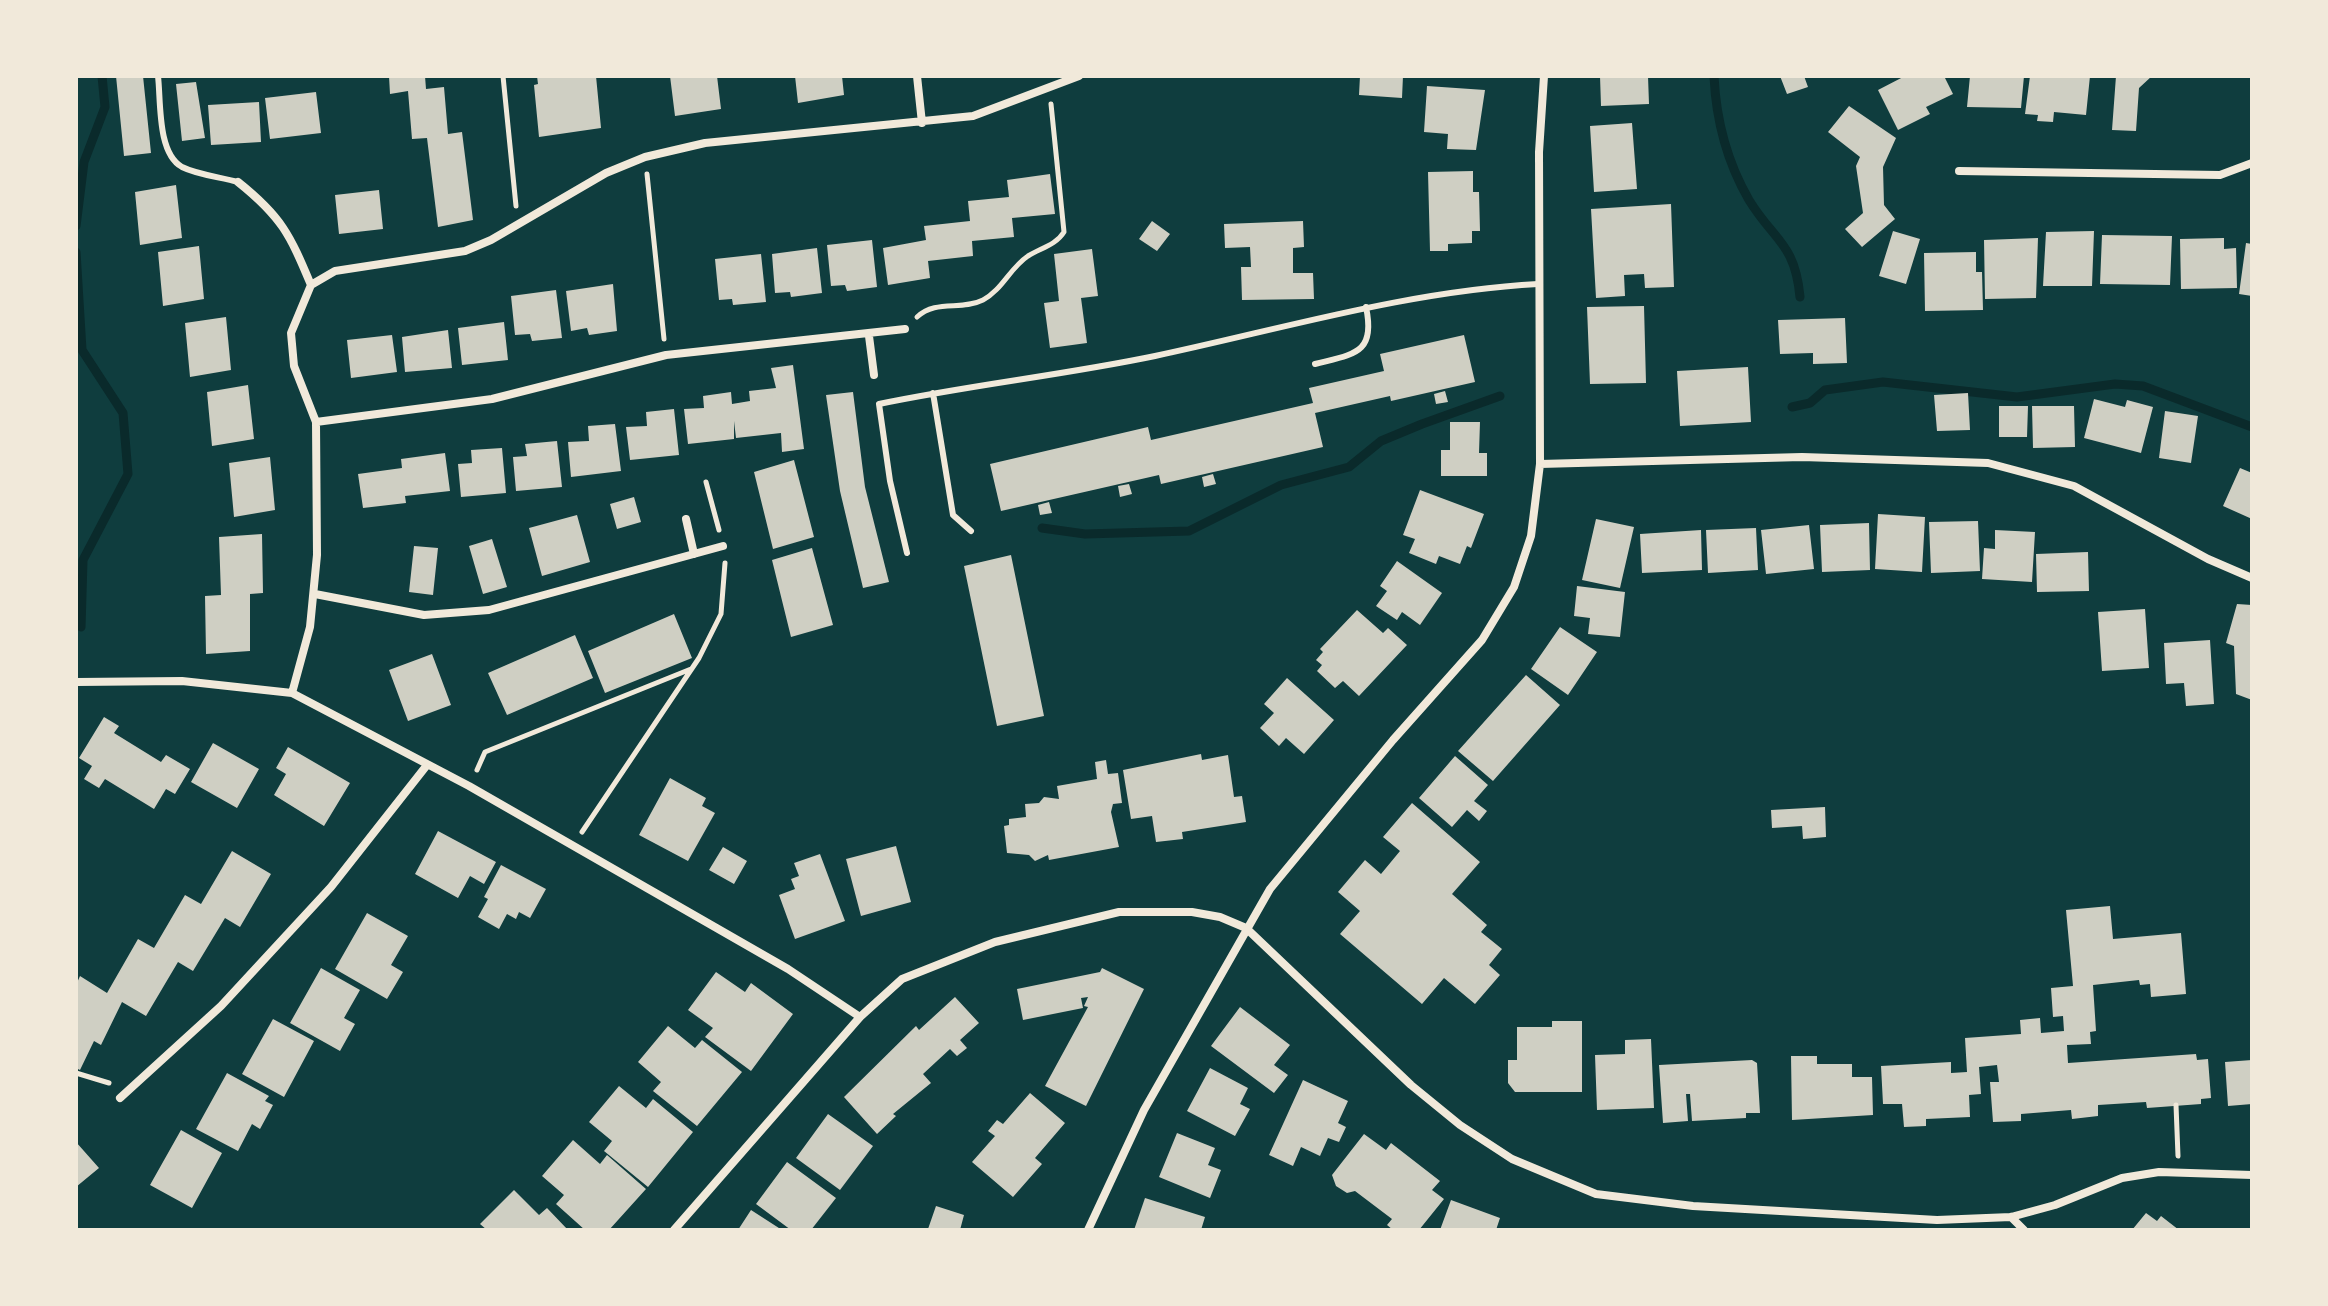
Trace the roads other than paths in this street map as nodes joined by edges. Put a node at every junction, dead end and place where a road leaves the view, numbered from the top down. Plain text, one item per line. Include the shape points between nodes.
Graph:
1 (158, 76) edge
2 (917, 76) edge
3 (1079, 76) edge
4 (1544, 76) edge
5 (922, 123) junction
6 (2252, 163) edge
7 (1959, 171) dead end
8 (238, 182) joint
9 (1538, 284) junction
10 (311, 285) junction
11 (1366, 307) junction
12 (905, 329) road end
13 (869, 336) junction
14 (1315, 364) dead end
15 (874, 375) dead end
16 (933, 393) junction
17 (316, 422) junction
18 (1540, 464) junction
19 (686, 519) dead end
20 (971, 531) dead end
21 (723, 546) road end
22 (907, 553) dead end
23 (694, 554) junction
24 (2252, 578) edge
25 (315, 594) junction
26 (76, 682) edge
27 (292, 693) junction
28 (427, 765) junction
29 (1246, 928) junction
30 (860, 1017) junction
31 (120, 1098) dead end
32 (2252, 1175) edge
33 (2011, 1217) junction
34 (674, 1230) edge
35 (1088, 1230) edge
36 (2024, 1230) edge

1 - 8 lane via 170,155 183,168
2 - 5 street
3 - 5 street via 973,116
4 - 9 street
5 - 10 street via 705,143 645,157 465,251 335,271
6 - 7 street via 2220,175
8 - 10 street via 288,230
9 - 11 lane
9 - 18 street
10 - 17 street via 291,333 294,366
11 - 14 lane via 1371,330 1365,345 1355,354
11 - 16 lane via 1152,356
12 - 13 street
13 - 15 street
13 - 17 street via 666,355 492,399
16 - 20 lane via 953,515
16 - 22 lane via 879,404
17 - 25 street
18 - 24 street via 1802,457 1988,463 2074,486
18 - 29 street via 1531,536 1514,587 1482,640 1318,828
19 - 23 street
21 - 23 street
23 - 25 street via 489,610 424,615
25 - 27 street
26 - 27 street via 182,681
27 - 28 street
28 - 30 street via 809,981
28 - 31 street via 331,887 231,996
29 - 30 street via 1192,912 1090,917 995,942 902,979
29 - 33 street via 1460,1125 1512,1159 1596,1194 1693,1206 1937,1220
29 - 35 street via 1144,1110
30 - 34 street
32 - 33 street via 2178,1172 2122,1178
33 - 36 street

